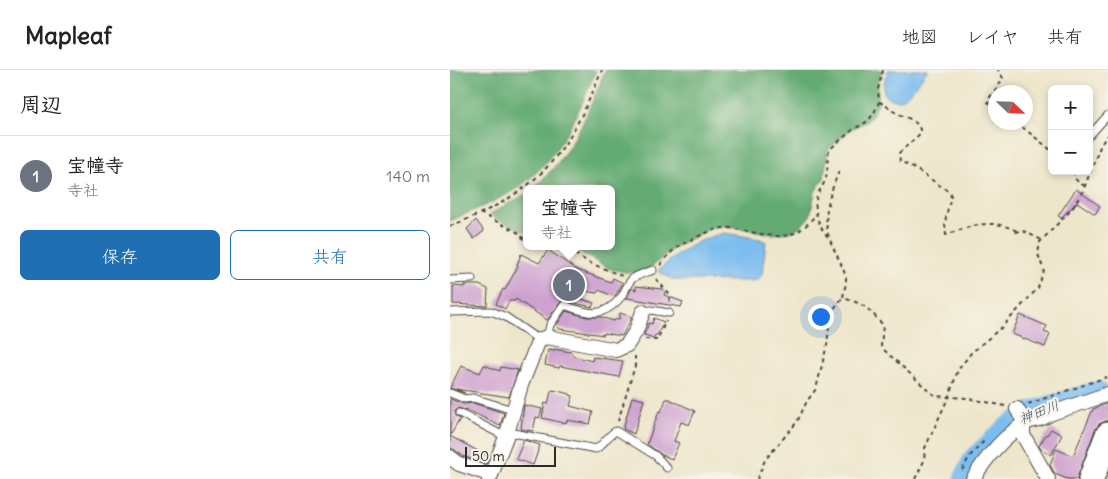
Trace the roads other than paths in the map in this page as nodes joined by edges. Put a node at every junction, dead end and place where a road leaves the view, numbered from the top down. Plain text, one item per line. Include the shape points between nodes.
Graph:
1 (1108, 115) edge
2 (1093, 132) edge
3 (651, 271) road end
4 (472, 279) dead end
5 (450, 280) edge
6 (450, 312) edge
7 (643, 312) joint
8 (669, 313) road end
9 (543, 339) junction
10 (450, 393) edge
11 (1108, 394) edge
12 (1017, 409) road end
13 (514, 410) junction
14 (459, 413) dead end
15 (1024, 424) junction
16 (507, 434) junction
17 (1108, 435) edge
18 (450, 457) edge
19 (667, 468) dead end
20 (1096, 469) edge
21 (490, 477) edge
22 (974, 479) edge
23 (1048, 479) edge

1 - 2 lane
3 - 9 lane via 631,280 622,296 600,314 564,305
4 - 5 lane
6 - 9 lane via 491,311
7 - 8 lane
7 - 9 street via 627,345 616,350
9 - 13 street via 521,385
10 - 13 lane
11 - 15 street
12 - 15 street
13 - 16 street
14 - 16 lane
15 - 22 street via 997,447
15 - 23 street via 1023,435
16 - 19 lane via 596,449 616,431 656,456
16 - 21 street
17 - 20 highway
18 - 21 street

